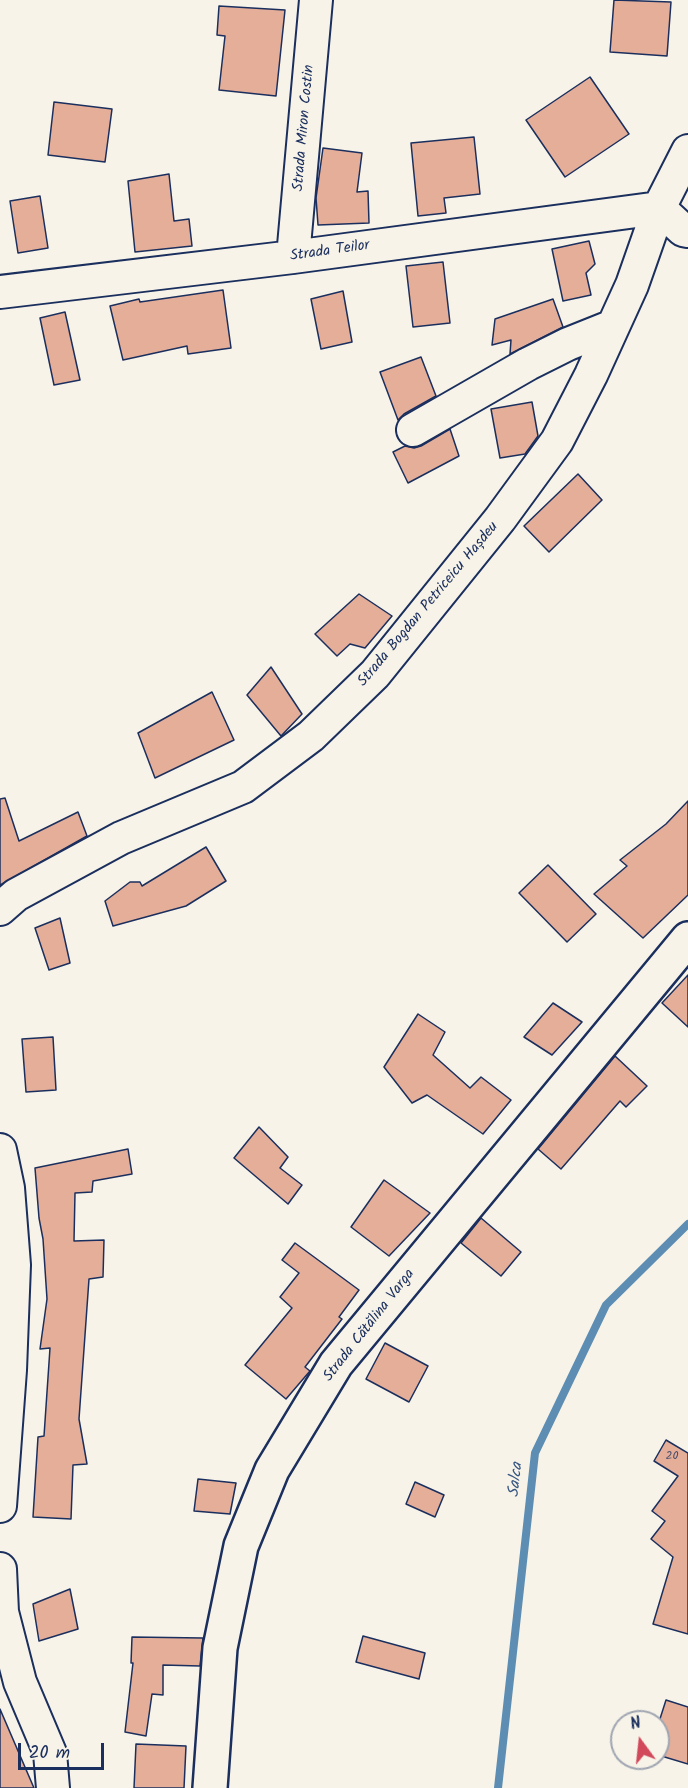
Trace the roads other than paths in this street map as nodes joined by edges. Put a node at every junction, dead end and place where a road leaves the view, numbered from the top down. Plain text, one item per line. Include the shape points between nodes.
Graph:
1 (316, 0) edge
2 (688, 151) edge
3 (688, 185) edge
4 (659, 208) junction
5 (688, 231) edge
6 (293, 257) junction
7 (0, 292) edge
8 (613, 326) junction
9 (413, 430) dead end
10 (0, 909) edge
11 (688, 939) edge
12 (0, 1150) edge
13 (0, 1506) edge
14 (0, 1569) edge
15 (53, 1788) edge
16 (210, 1788) edge

1 - 6 street, Strada Miron Costin
2 - 4 street, Strada Bogdan Petriceicu Hașdeu
3 - 4 street
4 - 5 street
4 - 6 street, Strada Teilor
4 - 8 street, Strada Bogdan Petriceicu Hașdeu
6 - 7 street, Strada Teilor
8 - 9 street via 538,359
8 - 10 street, Strada Bogdan Petriceicu Hașdeu via 557,441 500,519 375,674 311,736 243,787 121,838 16,895
11 - 16 main road, Strada Cătălina Varga via 336,1364 272,1470 241,1546 220,1648
12 - 13 street via 8,1188 14,1265
14 - 15 street via 2,1612 20,1682 50,1753

